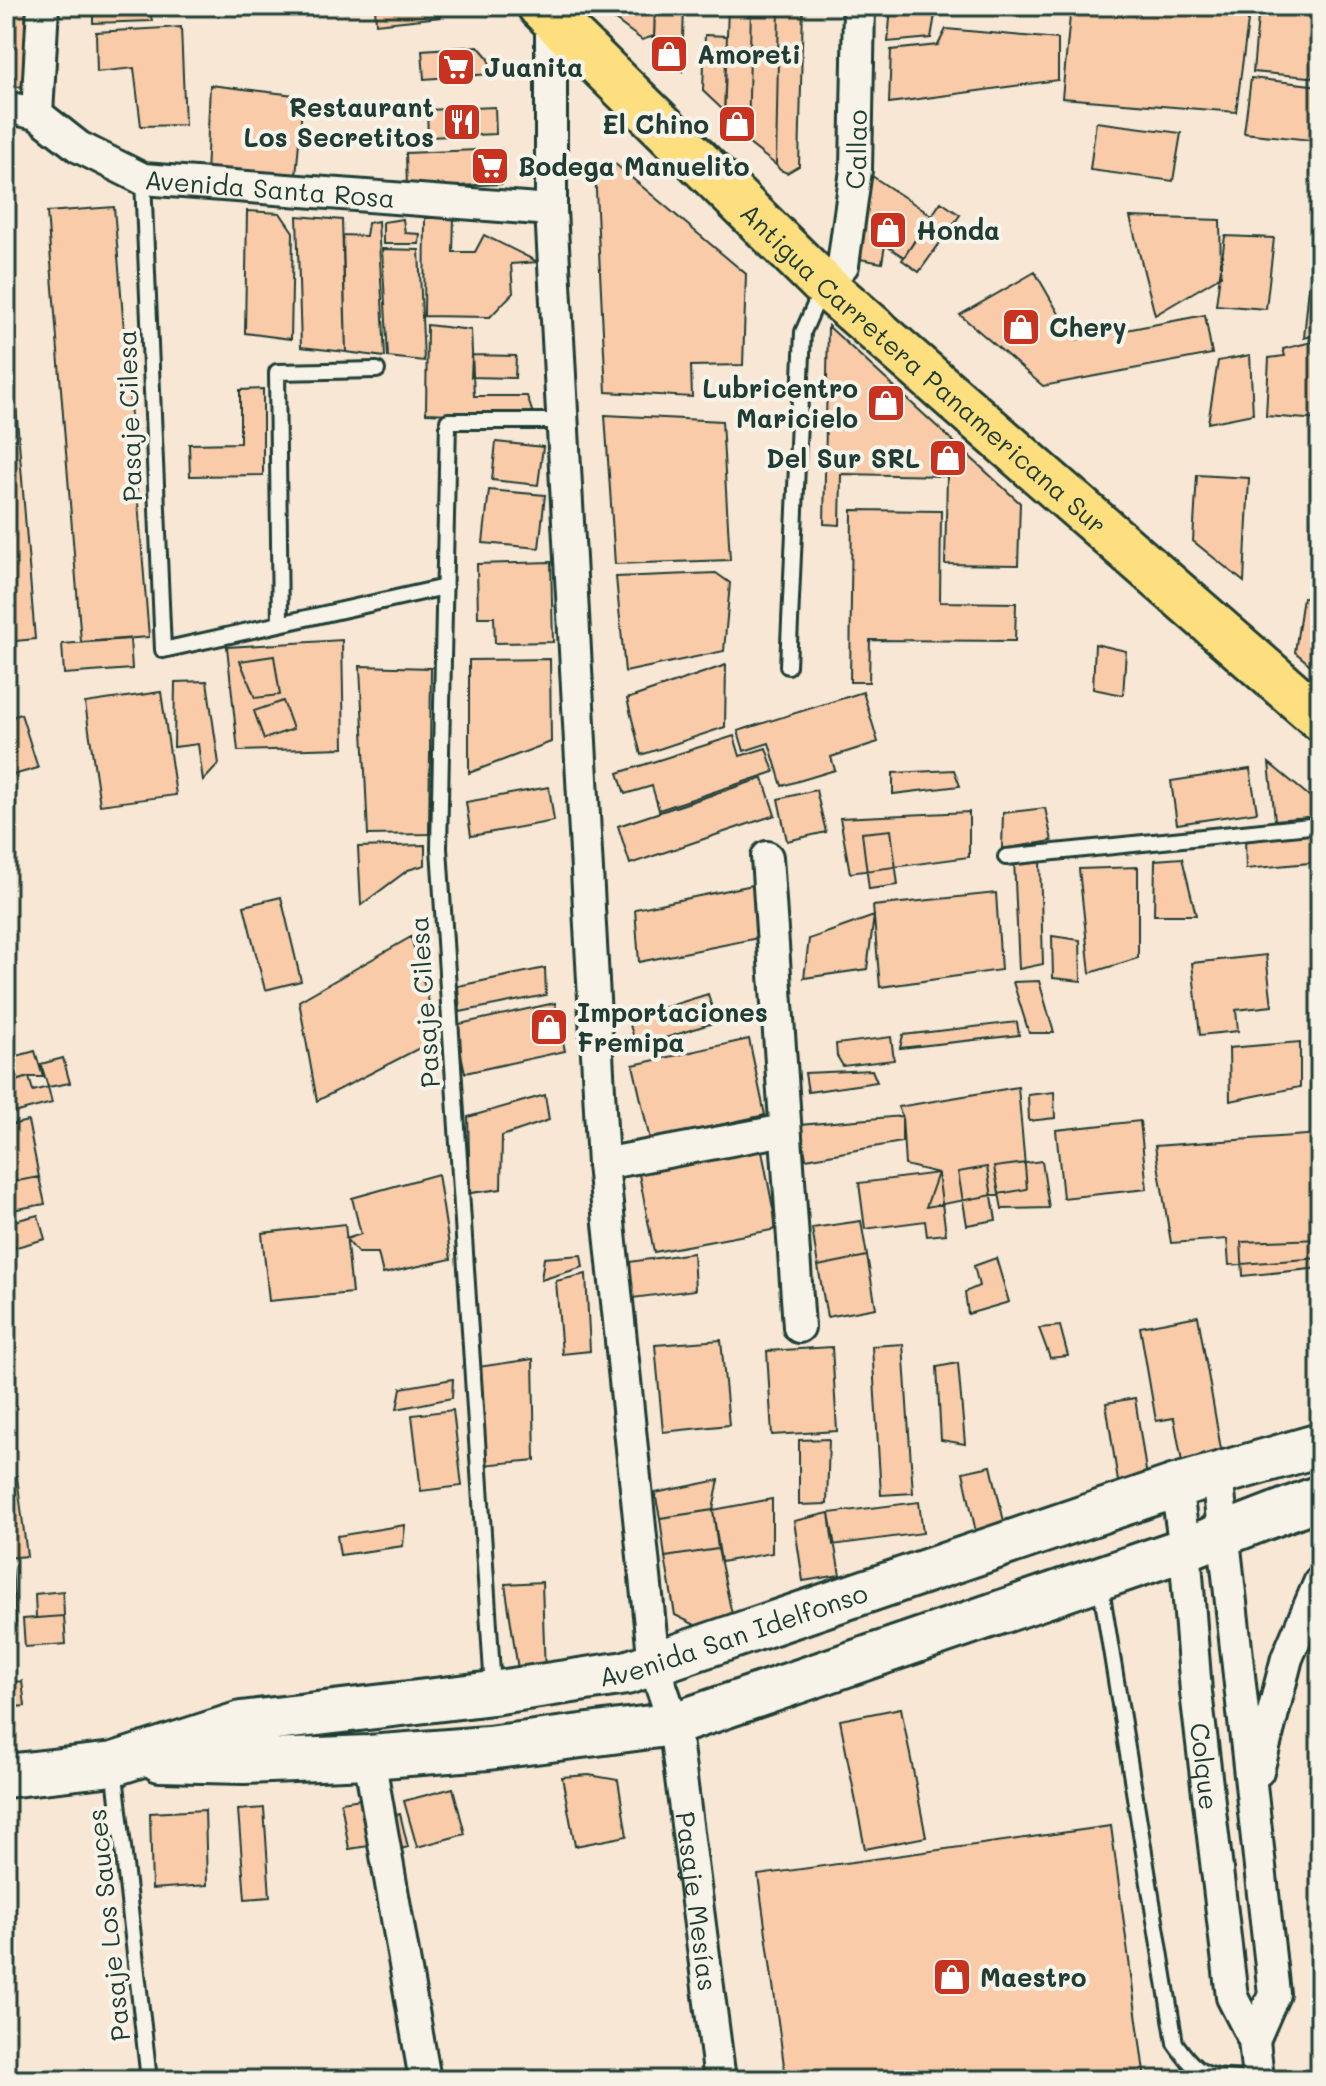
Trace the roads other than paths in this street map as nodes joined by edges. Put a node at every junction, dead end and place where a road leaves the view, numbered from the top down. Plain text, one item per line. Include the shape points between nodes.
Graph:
1 (43, 6) edge
2 (859, 6) edge
3 (548, 10) edge
4 (6, 107) edge
5 (37, 114) junction
6 (143, 179) junction
7 (551, 210) junction
8 (823, 284) junction
9 (377, 370) dead end
10 (563, 421) junction
11 (445, 587) junction
12 (280, 624) junction
13 (788, 666) dead end
14 (1320, 718) edge
15 (1320, 825) edge
16 (767, 857) dead end
17 (1006, 857) dead end
18 (785, 1130) junction
19 (603, 1164) junction
20 (799, 1327) dead end
21 (1320, 1445) edge
22 (1217, 1475) junction
23 (1176, 1486) junction
24 (1320, 1497) edge
25 (1225, 1532) junction
26 (1185, 1549) junction
27 (1100, 1578) junction
28 (1320, 1581) edge
29 (654, 1665) junction
30 (493, 1693) junction
31 (674, 1724) junction
32 (369, 1757) junction
33 (122, 1762) junction
34 (6, 1776) edge
35 (1253, 1789) junction
36 (1254, 2040) junction
37 (149, 2080) edge
38 (425, 2080) edge
39 (720, 2080) edge
40 (1248, 2080) edge
41 (1258, 2080) edge

1 - 5 street
2 - 8 street, Callao via 856,170 843,265
3 - 7 street, Pasaje Mesías
3 - 8 highway, Antigua Carretera Panamericana Sur
4 - 5 street, Avenida Santa Rosa
5 - 6 street, Avenida Santa Rosa via 79,147
6 - 7 street, Avenida Santa Rosa
6 - 12 lane, Pasaje Cilesa via 163,650
7 - 10 street, Pasaje Mesías
8 - 13 lane via 803,332
8 - 14 highway, Antigua Carretera Panamericana Sur
9 - 12 lane via 277,372
10 - 11 lane, Pasaje Cilesa via 448,421
10 - 19 street, Pasaje Mesías
11 - 12 lane
11 - 30 lane, Pasaje Cilesa via 439,848
15 - 17 lane
16 - 18 street
18 - 19 street
18 - 20 street
19 - 29 street, Pasaje Mesías
21 - 22 street, Avenida San Idelfonso
22 - 23 street, Avenida San Idelfonso
22 - 25 street, Colque
23 - 26 street, Colque
23 - 29 street, Avenida San Idelfonso
24 - 25 street, Avenida San Idelfonso
25 - 26 street, Avenida San Idelfonso
25 - 35 street, Colque
26 - 27 street, Avenida San Idelfonso
26 - 36 street, Colque via 1232,1997
27 - 31 street, Avenida San Idelfonso
27 - 40 lane via 1175,2043 1191,2065 1208,2076
28 - 35 street, Colque via 1287,1658
29 - 30 street, Avenida San Idelfonso
29 - 31 street, Pasaje Mesías
30 - 33 street, Avenida San Idelfonso via 241,1723
31 - 32 street, Avenida San Idelfonso
31 - 39 street, Pasaje Mesías
32 - 33 street, Avenida San Idelfonso
32 - 38 street
33 - 34 street, Avenida San Idelfonso
33 - 37 lane, Pasaje Los Sauces
35 - 36 street, Colque via 1274,1994
36 - 41 street, Colque

